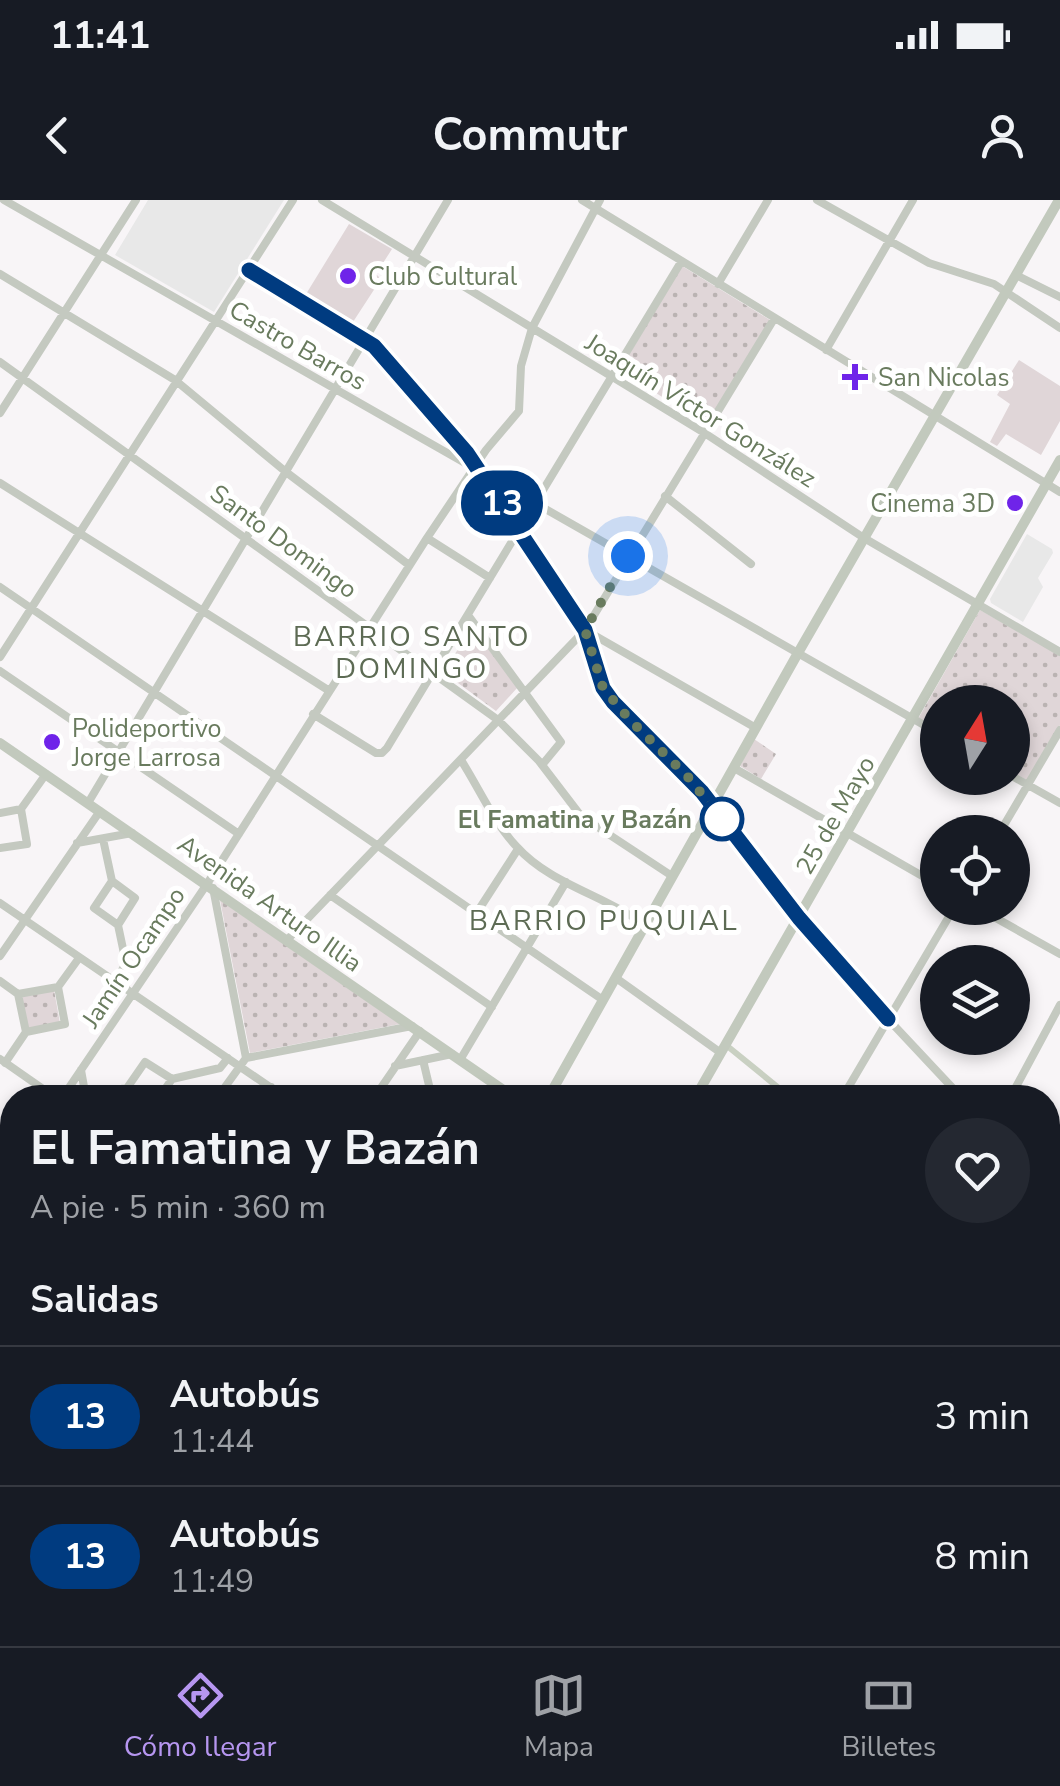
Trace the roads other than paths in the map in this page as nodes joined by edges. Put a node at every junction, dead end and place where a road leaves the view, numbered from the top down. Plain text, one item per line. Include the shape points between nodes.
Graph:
1 (4, 200) edge
2 (136, 200) edge
3 (293, 200) edge
4 (322, 200) edge
5 (448, 200) edge
6 (582, 200) edge
7 (768, 200) edge
8 (817, 200) edge
9 (913, 200) edge
10 (1059, 200) edge
11 (598, 204) edge
12 (835, 204) edge
13 (889, 241) junction
14 (101, 255) junction
15 (414, 256) junction
16 (681, 262) junction
17 (249, 270) junction
18 (0, 274) edge
19 (1016, 275) junction
20 (718, 284) junction
21 (1006, 292) junction
22 (1060, 297) edge
23 (64, 312) junction
24 (774, 319) junction
25 (215, 321) junction
26 (532, 328) junction
27 (1060, 328) edge
28 (365, 339) junction
29 (826, 350) junction
30 (0, 362) edge
31 (613, 376) junction
32 (22, 378) junction
33 (175, 380) junction
34 (334, 390) junction
35 (0, 413) edge
36 (934, 414) junction
37 (703, 432) junction
38 (128, 454) junction
39 (1060, 460) edge
40 (475, 468) junction
41 (286, 472) junction
42 (0, 483) edge
43 (1046, 484) junction
44 (1060, 492) edge
45 (666, 496) junction
46 (537, 504) junction
47 (520, 532) junction
48 (79, 533) junction
49 (247, 538) junction
50 (427, 538) junction
51 (864, 538) junction
52 (628, 556) junction
53 (751, 564) dead end
54 (409, 565) junction
55 (490, 578) junction
56 (0, 587) edge
57 (980, 604) junction
58 (32, 608) junction
59 (204, 611) junction
60 (468, 615) junction
61 (370, 628) junction
62 (585, 630) junction
63 (1060, 652) edge
64 (798, 653) junction
65 (0, 657) edge
66 (0, 671) edge
67 (433, 673) junction
68 (328, 690) junction
69 (526, 691) junction
70 (155, 692) junction
71 (313, 714) junction
72 (498, 720) junction
73 (913, 720) junction
74 (920, 724) edge
75 (756, 728) junction
76 (1060, 730) edge
77 (0, 743) edge
78 (117, 752) junction
79 (461, 760) junction
80 (542, 766) junction
81 (734, 768) junction
82 (46, 774) junction
83 (275, 777) junction
84 (1030, 783) edge
85 (1030, 786) edge
86 (88, 803) junction
87 (1060, 803) edge
88 (712, 805) junction
89 (22, 810) junction
90 (100, 811) junction
91 (0, 813) edge
92 (132, 833) junction
93 (847, 833) junction
94 (239, 834) junction
95 (103, 840) junction
96 (77, 843) junction
97 (375, 846) junction
98 (0, 848) edge
99 (518, 849) junction
100 (920, 874) edge
101 (672, 876) junction
102 (112, 881) junction
103 (566, 882) junction
104 (210, 886) junction
105 (330, 895) junction
106 (0, 903) edge
107 (476, 914) junction
108 (799, 918) junction
109 (25, 920) junction
110 (118, 925) junction
111 (944, 925) edge
112 (1008, 925) edge
113 (645, 926) junction
114 (288, 939) junction
115 (526, 949) junction
116 (1060, 954) edge
117 (0, 956) edge
118 (79, 958) junction
119 (616, 978) junction
120 (0, 981) edge
121 (116, 981) junction
122 (58, 987) junction
123 (132, 992) junction
124 (18, 994) junction
125 (603, 1000) junction
126 (1060, 1005) edge
127 (492, 1006) junction
128 (888, 1019) junction
129 (416, 1029) junction
130 (26, 1032) junction
131 (721, 1052) junction
132 (456, 1057) junction
133 (228, 1058) junction
134 (423, 1060) junction
135 (3, 1061) edge
136 (243, 1062) junction
137 (396, 1066) junction
138 (81, 1070) junction
139 (172, 1079) junction
140 (39, 1085) edge
141 (69, 1085) edge
142 (84, 1085) edge
143 (129, 1085) edge
144 (168, 1085) edge
145 (226, 1085) edge
146 (268, 1085) edge
147 (383, 1085) edge
148 (429, 1085) edge
149 (497, 1085) edge
150 (555, 1085) edge
151 (702, 1085) edge
152 (850, 1085) edge
153 (950, 1085) edge
154 (1017, 1085) edge

1 - 14 street, Castro Barros
2 - 14 street
3 - 17 street
4 - 15 street, Joaquín Víctor González
5 - 15 street
6 - 11 street
7 - 20 street
8 - 12 street
9 - 13 street
10 - 19 main road
11 - 16 street
11 - 26 street, Jamín Ocampo
12 - 13 street
13 - 21 street
13 - 29 street
14 - 23 street
14 - 25 street, Castro Barros
15 - 26 street, Joaquín Víctor González
15 - 28 street
16 - 20 street
16 - 31 street
17 - 25 street
17 - 28 street
18 - 23 street
19 - 21 main road
19 - 22 street
20 - 24 street
21 - 27 street
21 - 36 main road
23 - 32 street
23 - 33 street
24 - 29 street
24 - 37 street
25 - 33 street
25 - 34 street, Castro Barros
26 - 31 street, Joaquín Víctor González
26 - 40 street, Jamín Ocampo via 521,366 521,406
28 - 34 street
28 - 40 street
29 - 36 street
30 - 32 street, Santo Domingo
31 - 37 street, Joaquín Víctor González
31 - 46 street
32 - 35 street
32 - 38 street, Santo Domingo
33 - 38 street
33 - 41 street
34 - 40 street, Castro Barros
34 - 41 street
36 - 43 street
36 - 51 main road
37 - 45 street
37 - 51 street, Joaquín Víctor González
38 - 48 street
38 - 49 street, Santo Domingo
39 - 43 main road, 25 de Mayo
40 - 46 street, Castro Barros
40 - 47 street
40 - 50 street, Jamín Ocampo
41 - 49 street
41 - 54 street
42 - 48 street
43 - 44 street
43 - 57 main road, 25 de Mayo
45 - 52 street
45 - 53 street
46 - 47 street
46 - 52 street, Castro Barros
47 - 55 street
47 - 62 street
48 - 58 street
48 - 59 street
49 - 59 street
49 - 61 street, Santo Domingo
50 - 54 street, Jamín Ocampo
50 - 55 street
51 - 57 street, Joaquín Víctor González
51 - 64 main road
52 - 62 street
52 - 64 street, Castro Barros
54 - 61 street, Jamín Ocampo
55 - 60 street
56 - 58 street
57 - 63 street, Joaquín Víctor González
57 - 73 main road, 25 de Mayo
58 - 65 street
58 - 70 street
59 - 68 street
59 - 70 street
60 - 67 street
60 - 69 street
61 - 67 street, Santo Domingo
61 - 68 street, Jamín Ocampo
62 - 69 street
62 - 75 street
62 - 88 street via 603,688
64 - 73 street, Castro Barros
64 - 75 main road
66 - 78 street
67 - 71 street via 382,753
67 - 72 street, Santo Domingo
68 - 71 street, Jamín Ocampo
69 - 72 street
69 - 80 street via 561,742
70 - 78 street
70 - 83 street
71 - 83 street, Jamín Ocampo
72 - 79 street
72 - 80 street, Santo Domingo
73 - 74 street, Castro Barros
73 - 93 main road, 25 de Mayo
75 - 81 main road
76 - 84 street
77 - 82 main road, Avenida Arturo Illia
78 - 86 street
78 - 94 street
79 - 97 street
79 - 99 street
80 - 101 street, Santo Domingo via 581,816
81 - 88 main road
81 - 93 street
82 - 86 main road, Avenida Arturo Illia
82 - 89 street
83 - 94 street, Jamín Ocampo
83 - 97 street
85 - 87 street
86 - 90 main road, Avenida Arturo Illia
88 - 101 main road
88 - 108 street
89 - 91 street
89 - 98 street via 27,844
90 - 92 main road, Avenida Arturo Illia
90 - 96 street
92 - 95 street
92 - 104 main road, Avenida Arturo Illia
93 - 100 street
93 - 108 main road, 25 de Mayo
94 - 104 street, Jamín Ocampo
95 - 96 street
95 - 102 street
96 - 109 street
97 - 105 street
97 - 107 street
99 - 103 street
99 - 107 street
101 - 113 main road
102 - 110 street via 135,898
102 - 110 street via 94,908
103 - 113 street
103 - 115 street
104 - 114 main road, Avenida Arturo Illia
104 - 123 street, Jamín Ocampo
104 - 136 street
105 - 114 street
105 - 127 street
106 - 109 street
107 - 115 street
108 - 128 street
108 - 131 main road, 25 de Mayo
109 - 117 street
109 - 118 street
110 - 121 street via 126,963
111 - 128 street
112 - 116 street
113 - 119 main road
114 - 129 main road, Avenida Arturo Illia
115 - 125 street
115 - 127 street
118 - 121 street
118 - 122 street
119 - 125 main road
119 - 131 street
120 - 124 street
121 - 123 street
122 - 124 street
122 - 130 street via 65,1024
123 - 133 street
123 - 138 street, Jamín Ocampo
124 - 130 street
125 - 150 main road
126 - 154 street
127 - 132 street
128 - 152 street
128 - 153 street
129 - 132 main road, Avenida Arturo Illia
129 - 136 street
129 - 137 street
130 - 135 street
131 - 151 main road, 25 de Mayo
132 - 134 street
132 - 149 main road, Avenida Arturo Illia
133 - 136 street
133 - 139 street via 220,1068
134 - 137 street
134 - 148 street
135 - 140 street
136 - 145 street
136 - 146 street
137 - 147 street
138 - 141 street, Jamín Ocampo
138 - 142 street
139 - 143 street via 145,1062
139 - 144 street

